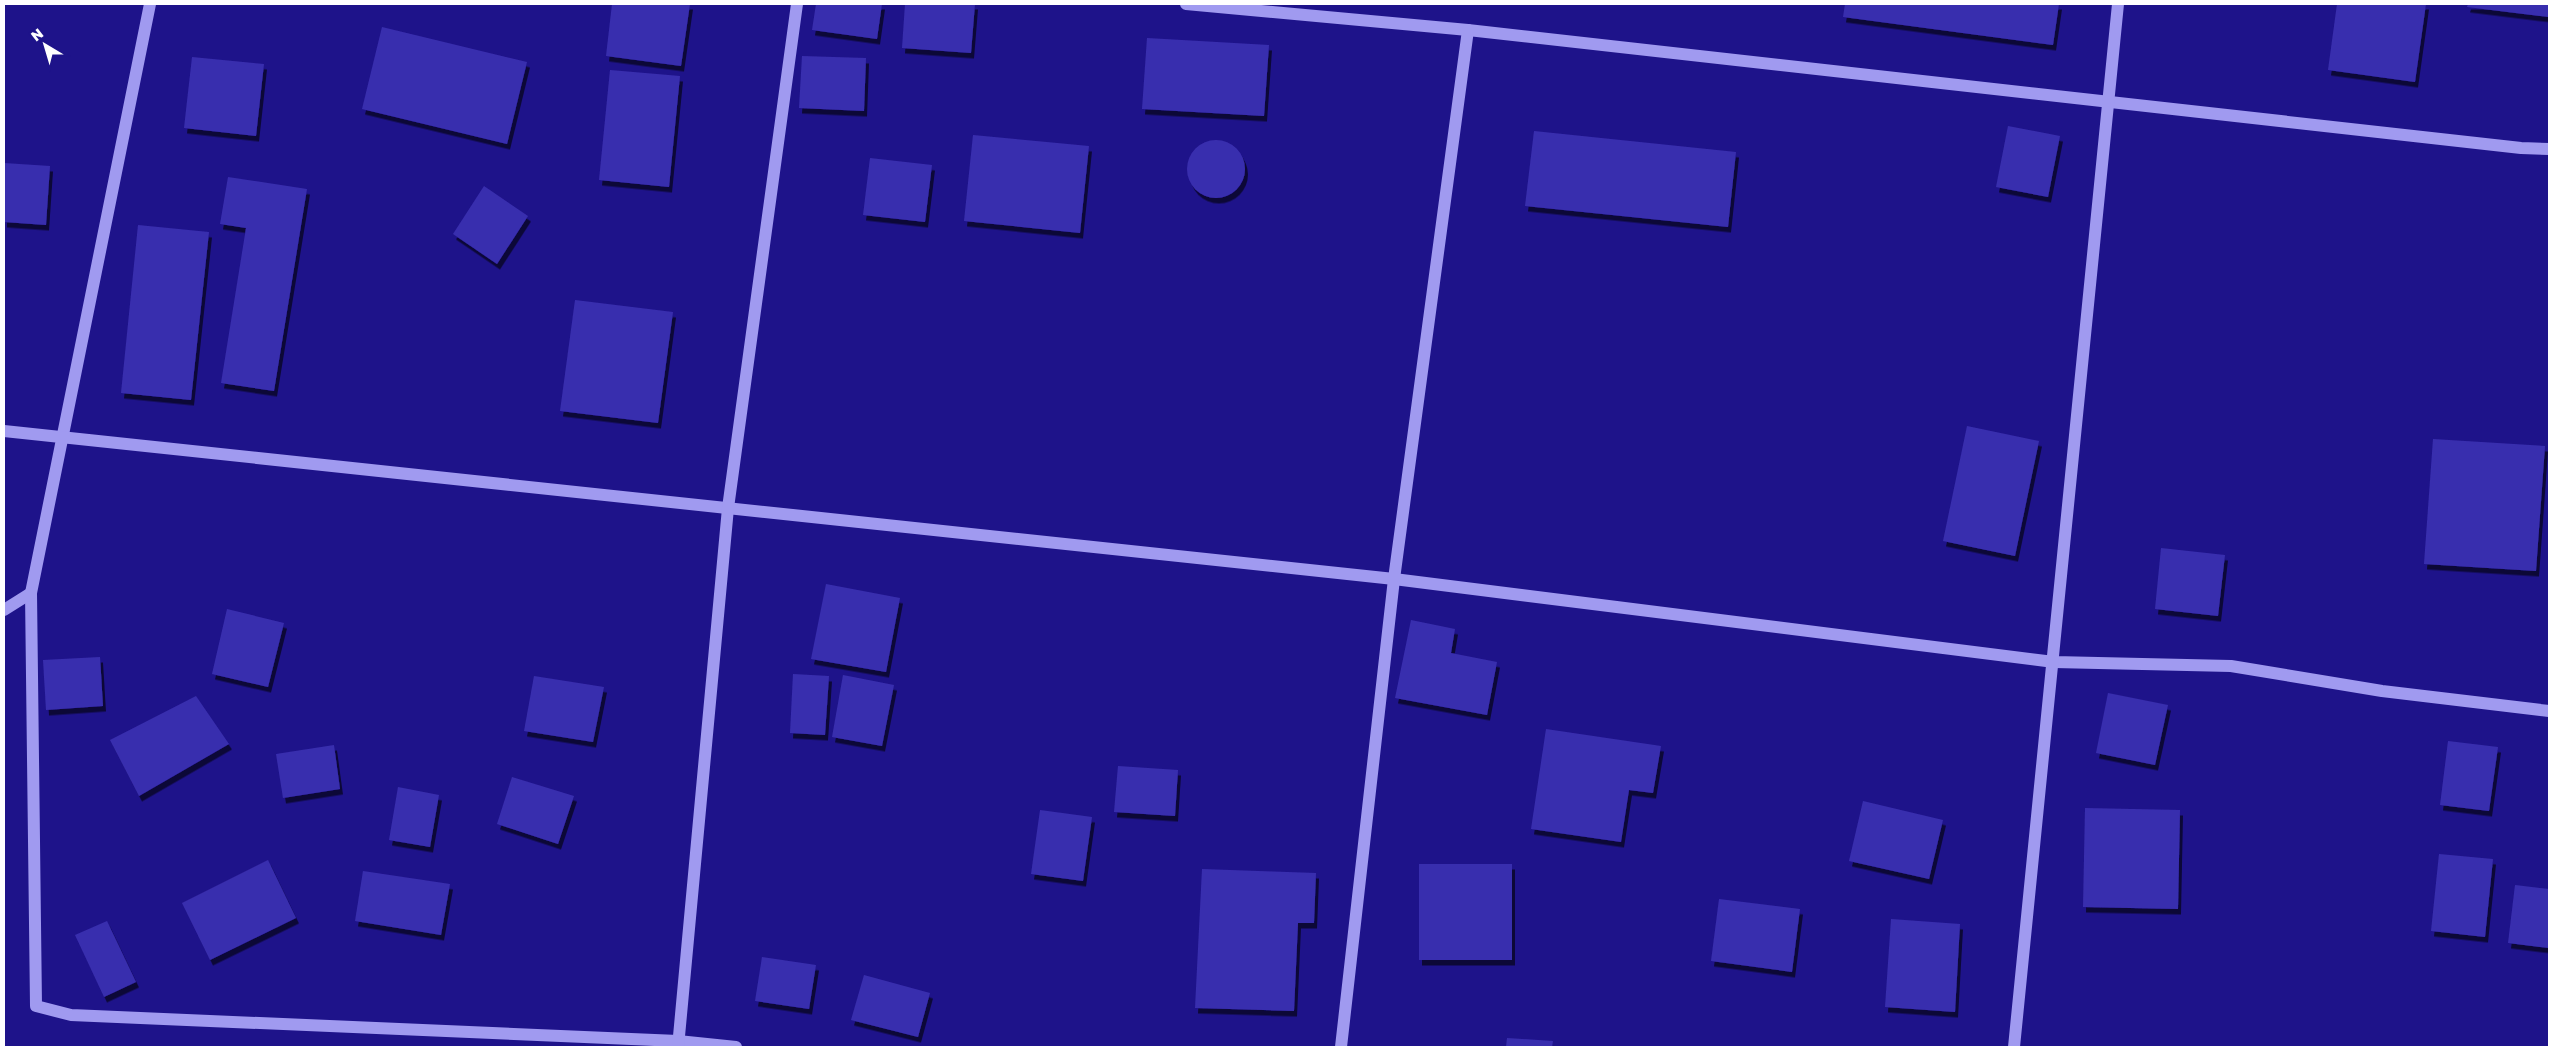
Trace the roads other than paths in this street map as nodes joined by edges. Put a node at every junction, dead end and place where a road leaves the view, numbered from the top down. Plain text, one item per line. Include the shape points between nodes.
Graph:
1 (150, 4) edge
2 (797, 4) edge
3 (1186, 4) edge
4 (2118, 4) edge
5 (1468, 30) junction
6 (2109, 100) junction
7 (2549, 148) edge
8 (4, 431) edge
9 (63, 438) junction
10 (728, 508) junction
11 (1394, 579) junction
12 (30, 593) junction
13 (4, 610) edge
14 (2054, 662) junction
15 (2549, 712) edge
16 (678, 1044) edge
17 (736, 1047) edge
18 (1341, 1047) edge
19 (2014, 1047) edge

1 - 9 street
2 - 10 street
3 - 5 street
4 - 6 street
5 - 6 street
5 - 11 street
6 - 7 street via 2521,148
6 - 14 street
8 - 9 street
9 - 10 street
9 - 12 street
10 - 11 street
10 - 16 street
11 - 14 street
11 - 18 street
12 - 13 street
12 - 16 street via 36,1006 71,1015
14 - 15 street via 2231,666 2382,692
14 - 19 street
16 - 17 street

